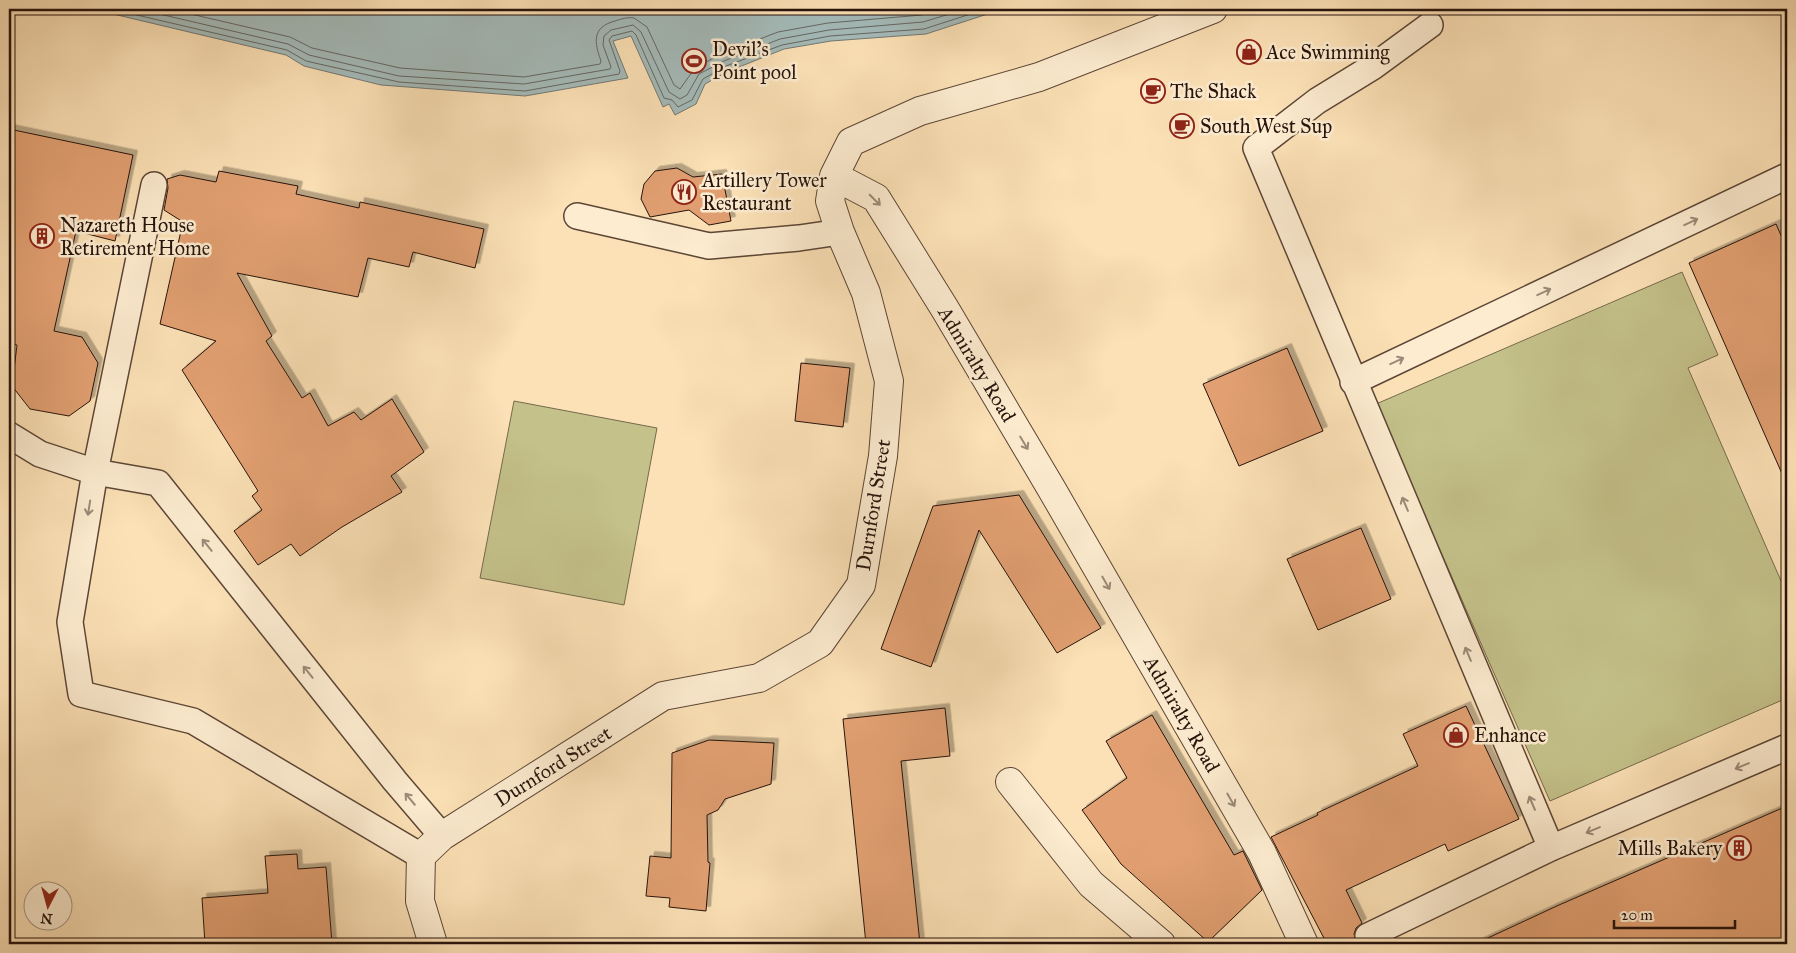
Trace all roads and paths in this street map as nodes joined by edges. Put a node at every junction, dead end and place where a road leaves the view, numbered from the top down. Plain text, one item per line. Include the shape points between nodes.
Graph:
1 (1213, 9) edge
2 (1430, 24) dead end
3 (834, 176) junction
4 (1787, 176) edge
5 (154, 185) dead end
6 (577, 216) dead end
7 (840, 232) junction
8 (1353, 382) junction
9 (9, 435) edge
10 (95, 472) junction
11 (1787, 747) edge
12 (1010, 782) dead end
13 (442, 836) junction
14 (1551, 848) junction
15 (421, 856) junction
16 (1368, 936) dead end
17 (433, 944) edge
18 (1161, 944) edge
19 (1304, 944) edge

1 - 3 street via 1039,77 920,111 851,142
2 - 8 lane via 1374,66 1317,100 1256,148
3 - 7 street, Durnford Street via 830,201
3 -> 19 street, Admiralty Road via 876,198 944,309 1262,853
8 -> 4 lane
5 - 10 lane
6 - 7 lane via 709,246
7 - 13 street, Durnford Street via 866,293 889,381 883,456 861,585 820,643 759,678 663,696
14 -> 8 lane
9 - 10 lane via 40,454
13 -> 10 lane via 158,483
10 -> 15 lane via 70,622 81,694 193,721
11 -> 14 lane
12 - 18 street via 1091,884
13 - 15 street, Durnford Street
14 - 16 lane
15 - 17 street via 420,901

